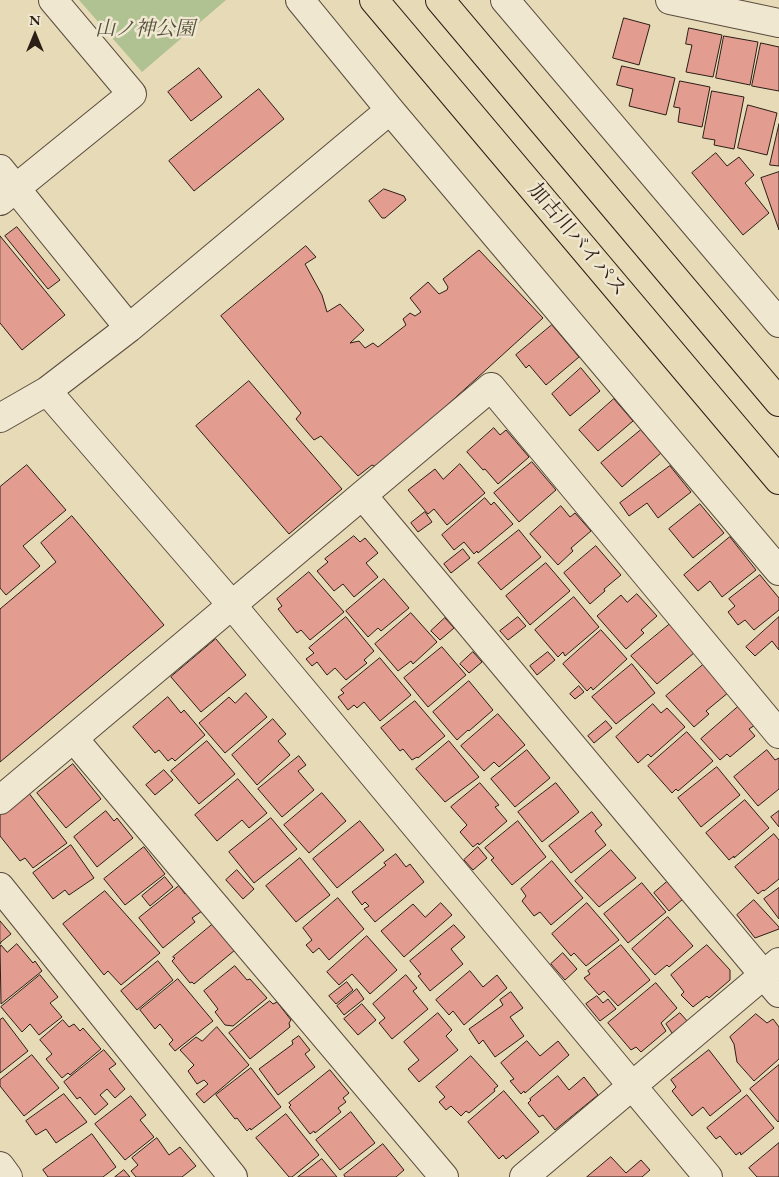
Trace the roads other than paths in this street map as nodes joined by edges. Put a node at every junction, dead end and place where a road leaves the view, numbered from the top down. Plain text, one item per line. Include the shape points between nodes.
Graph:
1 (53, 0) edge
2 (300, 0) edge
3 (374, 0) edge
4 (440, 0) edge
5 (505, 0) edge
6 (670, 0) edge
7 (756, 0) edge
8 (776, 22) edge
9 (390, 110) junction
10 (5, 186) edge
11 (779, 323) edge
12 (129, 328) junction
13 (47, 391) junction
14 (779, 402) edge
15 (0, 418) edge
16 (779, 480) edge
17 (363, 496) junction
18 (779, 571) edge
19 (231, 604) junction
20 (779, 734) edge
21 (74, 738) junction
22 (0, 800) edge
23 (0, 888) edge
24 (774, 976) edge
25 (632, 1087) junction
26 (0, 1166) edge
27 (8, 1177) edge
28 (233, 1177) edge
29 (444, 1177) edge
30 (524, 1177) edge
31 (708, 1177) edge

1 - 10 street via 132,94
2 - 9 street
3 - 16 highway, 加古川バイパス
4 - 14 highway
5 - 11 street
6 - 8 street
7 - 8 street
9 - 12 street
9 - 18 street
10 - 12 street
12 - 13 street
13 - 15 street
13 - 19 street
17 - 19 street
17 - 20 street via 491,387
17 - 24 street
19 - 21 street
19 - 25 street
21 - 22 street
21 - 29 street
23 - 28 street
24 - 25 street
25 - 30 street
25 - 31 street
26 - 27 street

